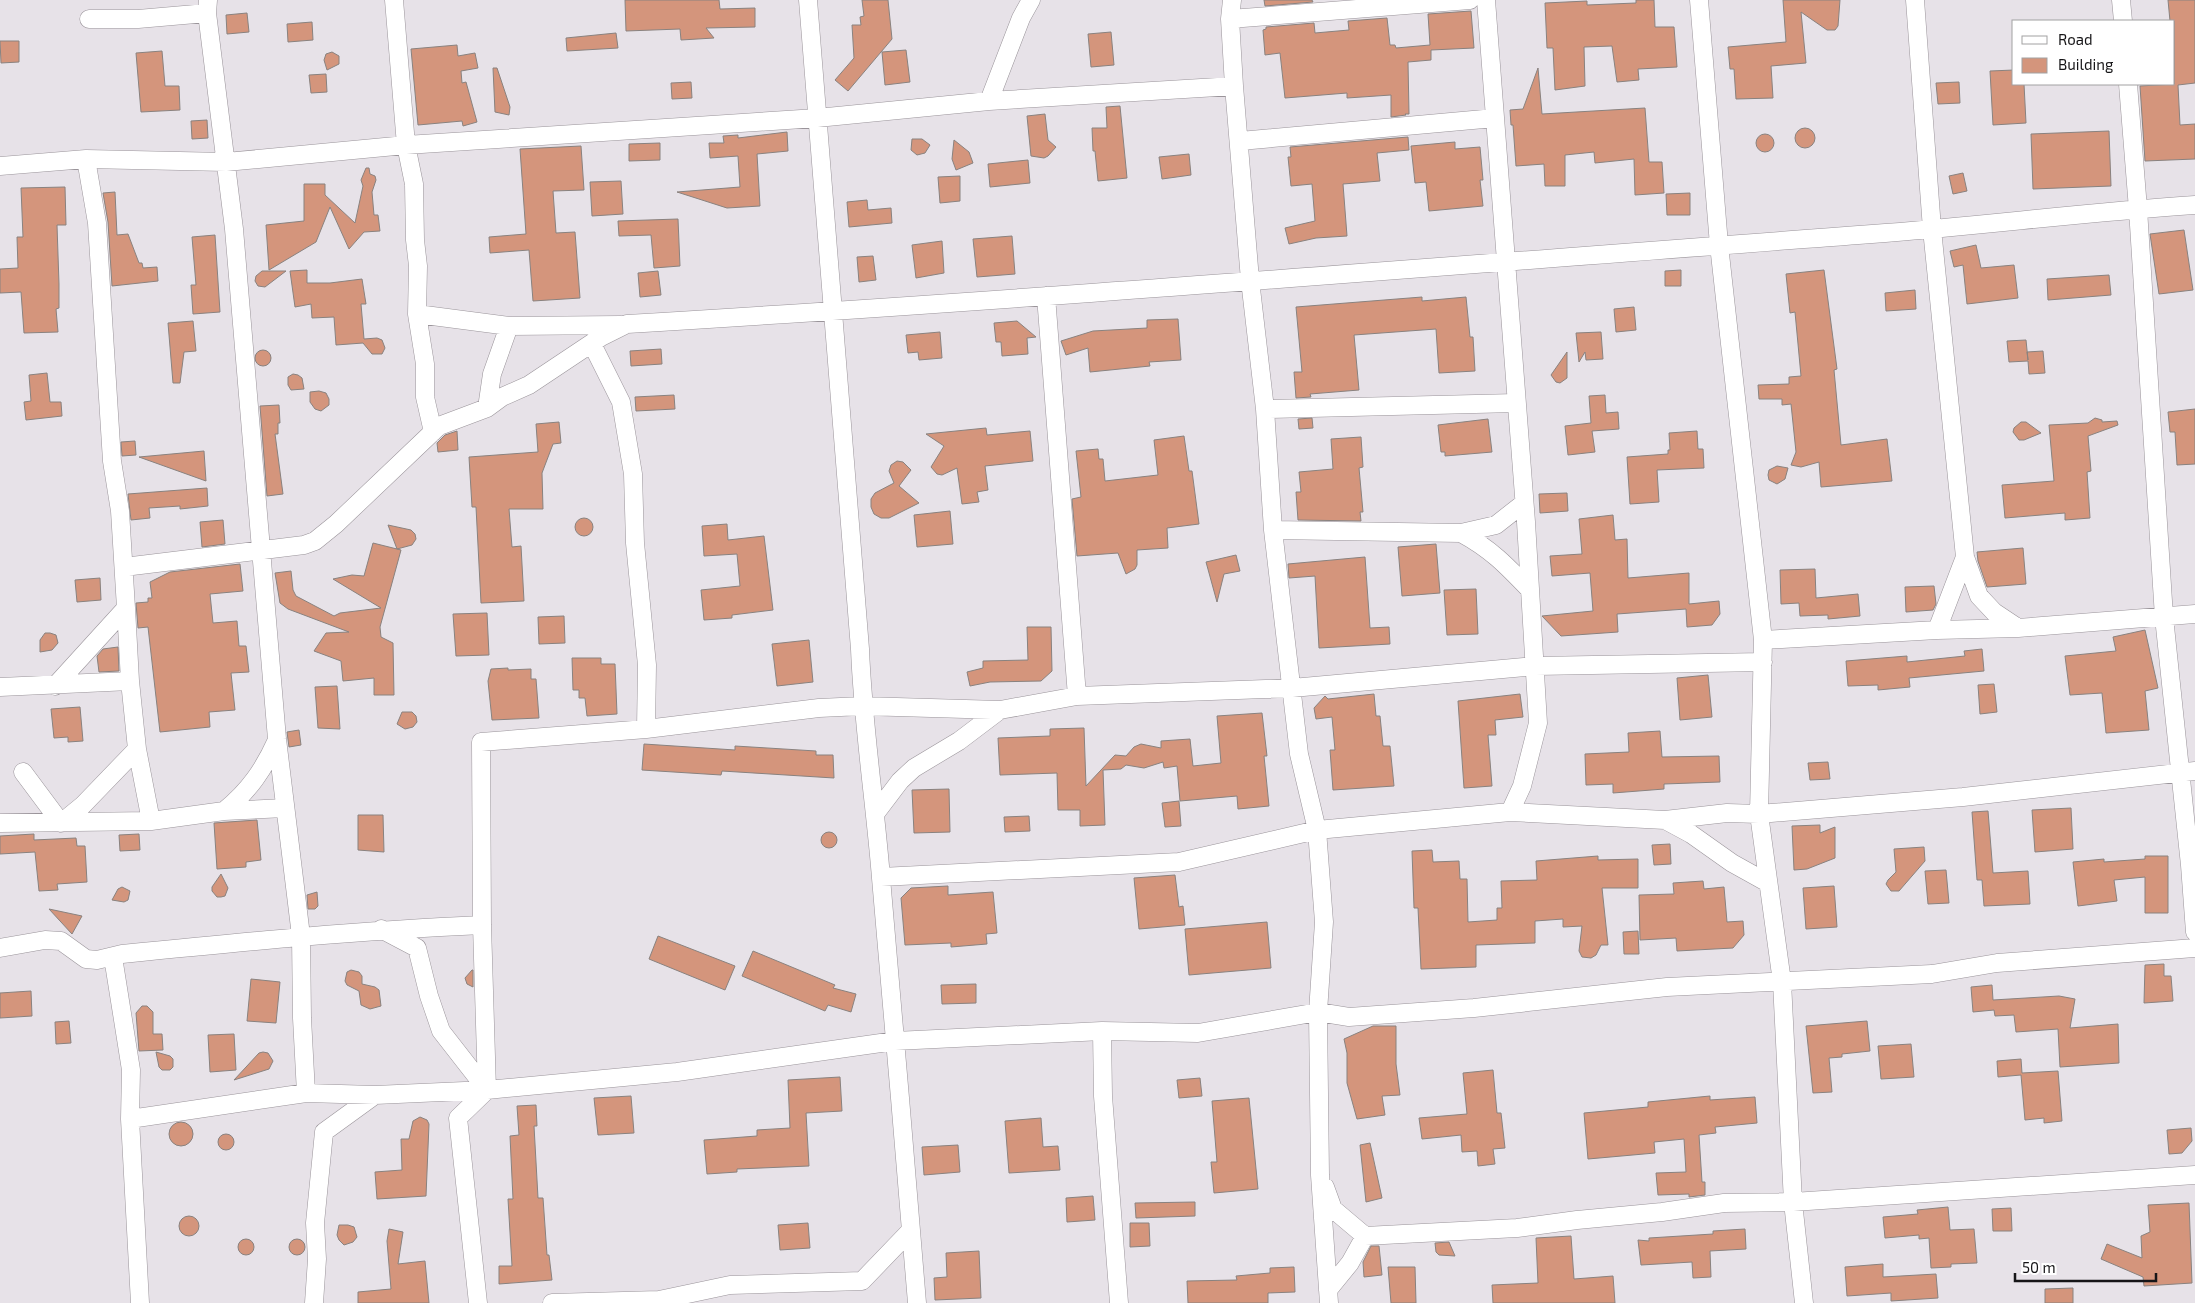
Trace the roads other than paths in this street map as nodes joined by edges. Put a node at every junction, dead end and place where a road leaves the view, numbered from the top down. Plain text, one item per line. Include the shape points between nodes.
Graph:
1 (394, 0) edge
2 (808, 0) edge
3 (1031, 0) edge
4 (1232, 0) edge
5 (1470, 0) edge
6 (1486, 0) edge
7 (1699, 0) edge
8 (1915, 0) edge
9 (2121, 0) edge
10 (207, 7) edge
11 (89, 19) dead end
12 (1230, 19) junction
13 (2123, 20) edge
14 (2128, 85) edge
15 (1234, 86) junction
16 (989, 101) junction
17 (817, 118) junction
18 (1495, 118) junction
19 (1240, 141) junction
20 (406, 145) junction
21 (86, 159) junction
22 (226, 162) junction
23 (0, 166) edge
24 (2195, 206) edge
25 (2138, 209) junction
26 (1932, 229) junction
27 (1719, 245) junction
28 (1506, 261) junction
29 (1250, 280) junction
30 (1046, 296) junction
31 (834, 312) junction
32 (416, 314) junction
33 (627, 324) junction
34 (509, 326) junction
35 (592, 344) junction
36 (1516, 403) junction
37 (487, 408) junction
38 (1265, 409) junction
39 (433, 432) junction
40 (1524, 503) junction
41 (1273, 530) junction
42 (1461, 533) junction
43 (262, 550) junction
44 (1966, 557) junction
45 (124, 567) junction
46 (1530, 590) junction
47 (126, 608) junction
48 (2195, 614) edge
49 (2164, 618) junction
50 (2018, 628) junction
51 (1937, 630) junction
52 (1763, 640) junction
53 (1763, 662) junction
54 (1536, 666) junction
55 (130, 681) junction
56 (55, 686) junction
57 (0, 687) edge
58 (1292, 688) junction
59 (1077, 696) junction
60 (862, 706) junction
61 (1000, 710) junction
62 (646, 729) junction
63 (277, 739) junction
64 (137, 750) junction
65 (2188, 771) edge
66 (23, 772) dead end
67 (286, 808) junction
68 (224, 810) junction
69 (1510, 812) junction
70 (875, 814) junction
71 (1759, 814) junction
72 (1665, 820) junction
73 (151, 821) junction
74 (61, 823) junction
75 (0, 824) edge
76 (1317, 830) junction
77 (881, 877) junction
78 (1768, 882) junction
79 (482, 925) junction
80 (381, 929) junction
81 (2195, 932) edge
82 (301, 936) junction
83 (0, 948) edge
84 (2195, 948) edge
85 (113, 957) junction
86 (1782, 982) junction
87 (1318, 1012) junction
88 (1102, 1031) junction
89 (895, 1041) junction
90 (487, 1090) junction
91 (306, 1093) junction
92 (375, 1095) junction
93 (130, 1119) junction
94 (1320, 1175) junction
95 (2195, 1175) edge
96 (1793, 1202) junction
97 (911, 1230) junction
98 (1365, 1236) junction
99 (1328, 1296) edge
100 (140, 1303) edge
101 (314, 1303) edge
102 (478, 1303) edge
103 (552, 1303) edge
104 (917, 1303) edge
105 (1119, 1303) edge
106 (1804, 1303) edge

1 - 20 street
2 - 17 street
3 - 16 street
4 - 12 street
5 - 12 street
6 - 18 street
7 - 27 street
8 - 26 street
9 - 13 street
10 - 11 street via 138,19
10 - 22 street
12 - 15 street
14 - 25 street
15 - 16 street
15 - 19 street
16 - 17 street
17 - 20 street
17 - 31 street
18 - 19 street
18 - 28 street
19 - 29 street
20 - 22 street
20 - 32 street via 414,184 418,266
21 - 22 street
21 - 23 street
21 - 45 street via 98,223 112,462
22 - 43 street
24 - 25 street
25 - 26 street
25 - 49 street
26 - 27 street
26 - 44 street
27 - 28 street
27 - 52 street
28 - 29 street
28 - 36 street
29 - 30 street
29 - 38 street
30 - 31 street
30 - 59 street
31 - 33 street
31 - 60 street
32 - 34 street
32 - 39 street via 425,364 425,397
33 - 34 street
33 - 35 street
34 - 37 street via 492,374
35 - 37 street
35 - 62 street via 621,402 633,474 635,543 647,665
36 - 38 street
36 - 40 street
37 - 39 street via 439,426
38 - 41 street
39 - 43 street via 315,541
40 - 42 street via 1496,524
40 - 46 street
41 - 42 street
41 - 58 street
42 - 46 street via 1498,557
43 - 45 street
43 - 63 street
44 - 50 street via 1979,596 1994,612
44 - 51 street
45 - 47 street
46 - 54 street
47 - 55 street
47 - 56 street
48 - 49 street
49 - 50 street
49 - 65 street
50 - 51 street
51 - 52 street
52 - 53 street
53 - 54 street
53 - 71 street
54 - 58 street
54 - 69 street via 1538,723 1522,786
55 - 56 street
55 - 64 street
56 - 57 street
58 - 59 street
58 - 76 street via 1299,754
59 - 61 street
60 - 61 street
60 - 62 street via 819,708
60 - 70 street
61 - 70 street via 959,741 914,768
62 - 79 street via 481,742
63 - 67 street
63 - 68 street via 256,779
64 - 73 street
64 - 74 street
65 - 71 street via 1963,797
65 - 81 street
66 - 74 street
67 - 68 street
67 - 82 street
68 - 73 street
69 - 72 street
69 - 76 street
70 - 77 street
71 - 72 street via 1727,813
71 - 78 street
72 - 78 street
73 - 74 street
74 - 75 street
76 - 77 street via 1179,862
76 - 87 street via 1324,922
77 - 89 street
78 - 86 street
79 - 80 street
79 - 90 street
80 - 82 street
80 - 90 street via 417,948 441,1031
82 - 85 street
82 - 91 street
83 - 85 street via 45,940 61,941 86,959
84 - 86 street via 1997,963 1932,974
85 - 93 street via 131,1070
86 - 87 street via 1667,987 1474,1008 1349,1017
86 - 96 street
87 - 88 street via 1198,1033
87 - 94 street
88 - 89 street
88 - 105 street via 1103,1096
89 - 90 street via 677,1072
89 - 97 street
90 - 92 street
90 - 102 street via 458,1118
91 - 92 street
91 - 93 street
92 - 101 street via 324,1132 315,1223
93 - 100 street
94 - 98 street via 1333,1209
94 - 99 street
95 - 96 street
96 - 98 street via 1724,1203 1517,1228
96 - 106 street
97 - 103 street via 862,1281 730,1284 659,1300
97 - 104 street
98 - 99 street

